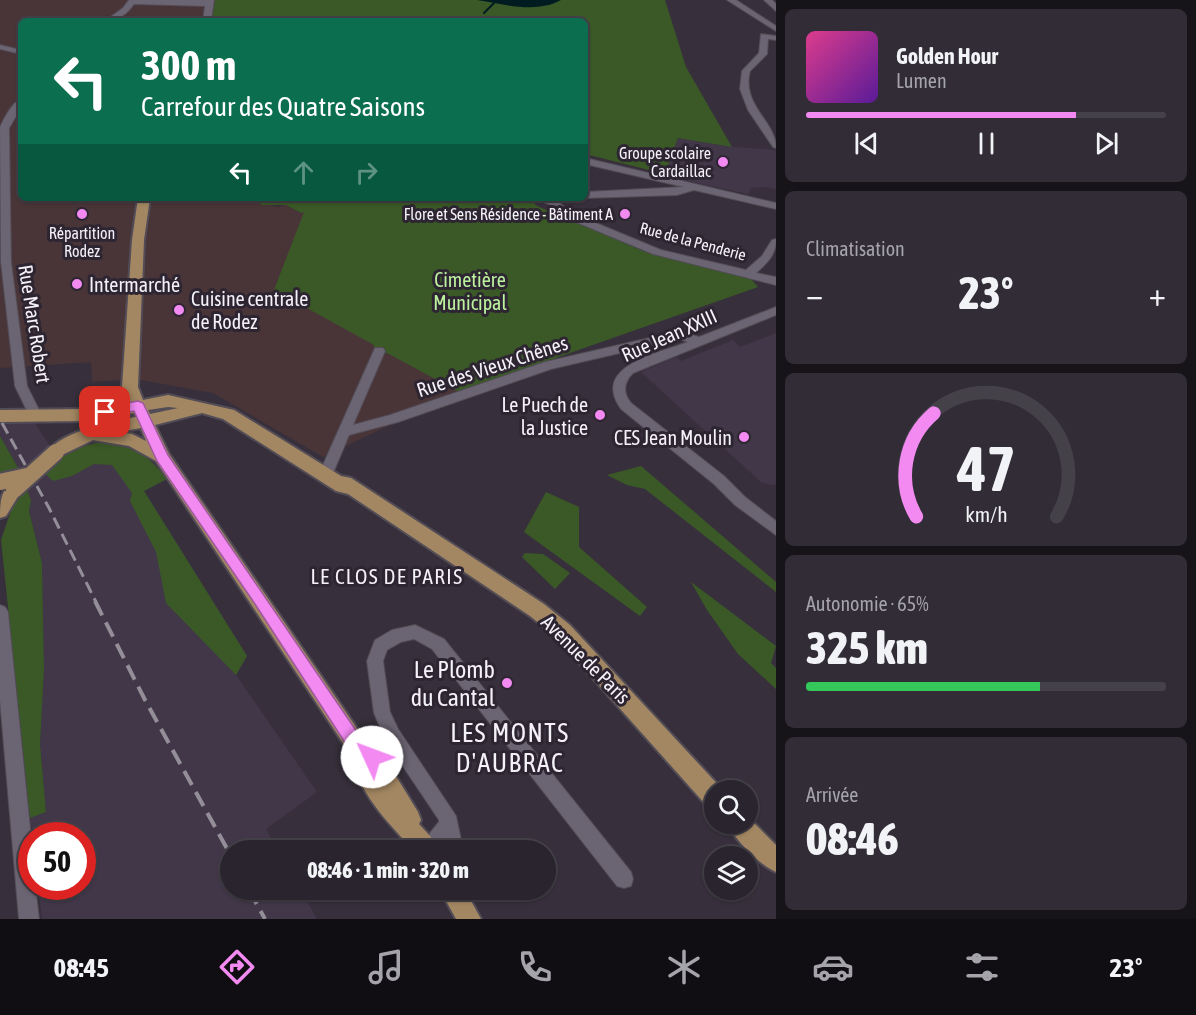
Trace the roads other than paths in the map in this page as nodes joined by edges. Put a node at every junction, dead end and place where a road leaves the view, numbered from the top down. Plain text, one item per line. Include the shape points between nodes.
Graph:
1 (731, 0) edge
2 (768, 0) edge
3 (131, 1) edge
4 (210, 2) edge
5 (776, 9) edge
6 (114, 18) edge
7 (207, 18) edge
8 (776, 29) edge
9 (776, 38) edge
10 (0, 47) edge
11 (18, 51) edge
12 (18, 106) edge
13 (2, 129) edge
14 (776, 145) edge
15 (588, 162) edge
16 (692, 185) junction
17 (588, 195) edge
18 (144, 201) edge
19 (561, 201) edge
20 (776, 205) edge
21 (776, 242) edge
22 (749, 273) junction
23 (776, 281) edge
24 (776, 311) edge
25 (699, 343) junction
26 (379, 351) dead end
27 (194, 406) junction
28 (133, 412) junction
29 (0, 416) edge
30 (33, 416) junction
31 (175, 416) junction
32 (60, 417) junction
33 (344, 429) junction
34 (94, 433) junction
35 (62, 448) junction
36 (162, 457) junction
37 (338, 481) junction
38 (7, 486) edge
39 (1, 507) edge
40 (776, 530) edge
41 (0, 612) edge
42 (704, 786) edge
43 (448, 826) junction
44 (749, 834) edge
45 (423, 840) edge
46 (437, 840) edge
47 (452, 840) edge
48 (776, 861) edge
49 (624, 879) dead end
50 (29, 919) edge

1 - 8 street
2 - 5 street
3 - 4 street
3 - 6 street
4 - 7 street
9 - 14 street via 764,36 763,54 745,72 744,84 758,120
10 - 11 street
12 - 13 street
13 - 30 street, Rue Marc Robert via 6,262 21,386
15 - 16 street
16 - 17 street via 685,192
16 - 20 street
18 - 28 main road via 138,240
19 - 22 street, Rue de la Penderie via 563,213 647,248
21 - 22 street
22 - 23 street, Rue de la Penderie
24 - 25 street, Rue Jean XXIII
25 - 33 street, Rue des Vieux Chênes via 680,335 549,365 393,419 351,431
25 - 40 street, Rue Jean XXIII via 626,372 618,385 620,399
26 - 33 street
27 - 28 main road
27 - 28 main road, Avenue de Paris via 168,401
27 - 31 main road
27 - 37 main road, Avenue de Paris via 228,414
28 - 31 main road
28 - 32 main road
28 - 34 main road
28 - 34 main road
28 - 36 main road
29 - 30 main road
30 - 32 main road
31 - 36 main road via 161,432
32 - 35 main road via 69,429
33 - 37 street
34 - 35 main road
35 - 38 main road, bridge via 28,476
36 - 45 main road via 363,755 372,757
37 - 42 main road, Avenue de Paris via 537,610 563,631
38 - 39 main road
41 - 50 street
43 - 46 street
43 - 47 street
43 - 49 street via 447,816 392,735 382,713 375,661 381,645 398,634 415,632 438,644
44 - 48 main road

